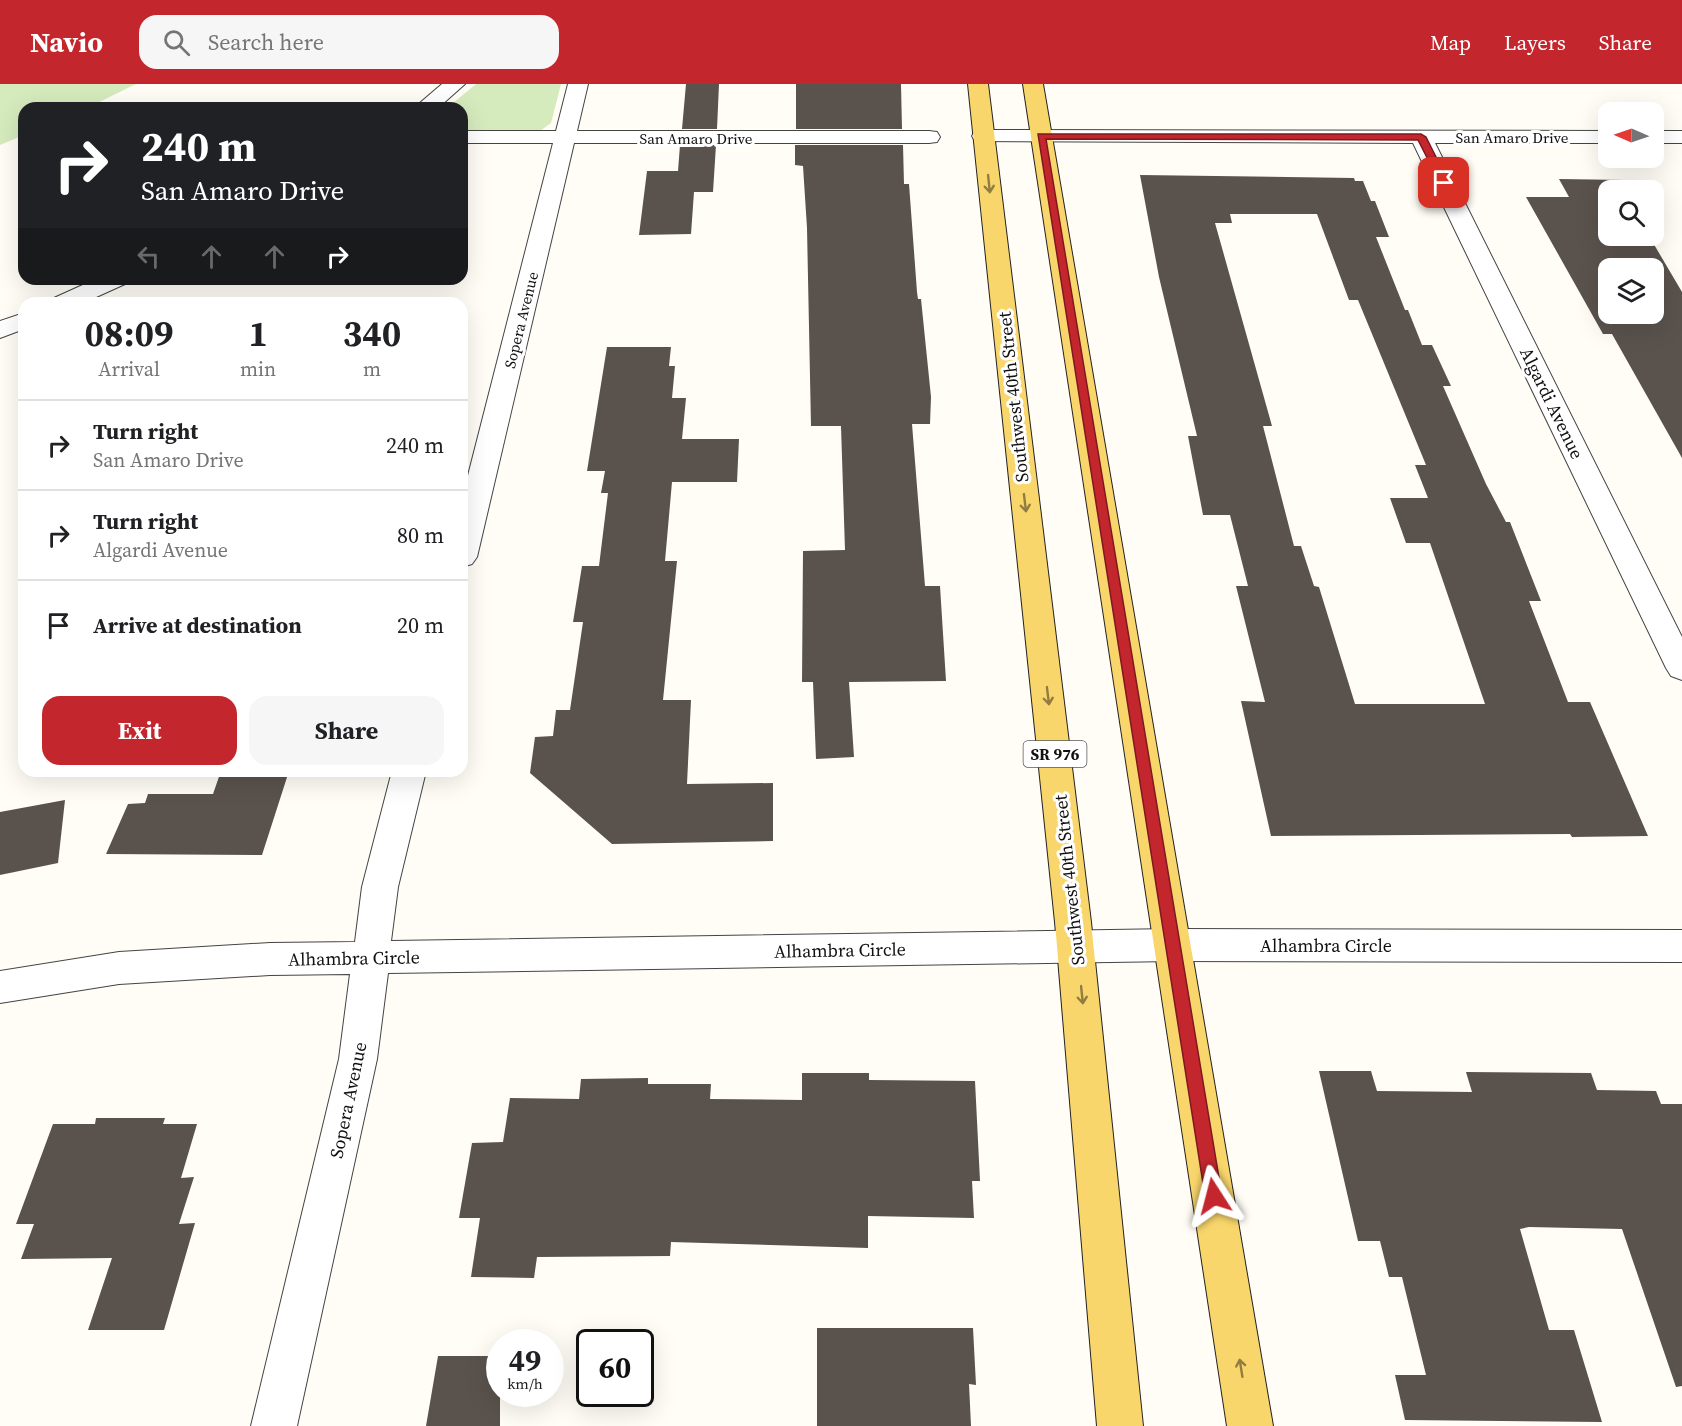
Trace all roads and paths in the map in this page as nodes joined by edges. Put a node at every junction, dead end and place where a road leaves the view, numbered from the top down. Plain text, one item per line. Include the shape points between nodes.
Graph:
1 (455, 84) edge
2 (578, 84) edge
3 (978, 84) edge
4 (1033, 84) edge
5 (432, 102) edge
6 (983, 136) junction
7 (1041, 136) junction
8 (468, 137) edge
9 (929, 137) dead end
10 (1421, 137) junction
11 (1598, 137) edge
12 (1664, 137) edge
13 (1682, 137) edge
14 (565, 138) junction
15 (103, 285) edge
16 (76, 297) edge
17 (18, 322) edge
18 (0, 330) edge
19 (468, 533) edge
20 (1682, 668) edge
21 (408, 777) edge
22 (1173, 945) junction
23 (1682, 946) edge
24 (1077, 947) junction
25 (370, 957) junction
26 (0, 987) edge
27 (274, 1426) edge
28 (1120, 1426) edge
29 (1250, 1426) edge

1 - 5 street
2 - 14 street, Sopera Avenue
3 - 6 main road, Southwest 40th Street / SR 976
4 - 7 main road
6 - 7 street, San Amaro Drive
6 -> 24 main road, Southwest 40th Street / SR 976
7 - 10 street, San Amaro Drive
7 - 22 main road
8 - 14 street, San Amaro Drive
9 - 14 street, San Amaro Drive
10 - 11 street, San Amaro Drive
10 - 20 street, Algardi Avenue
12 - 13 street
14 - 19 street, Sopera Avenue
15 - 16 street
17 - 18 street
21 - 25 street, Sopera Avenue via 380,887
22 - 23 street, Alhambra Circle
22 - 24 street, Alhambra Circle
29 -> 22 main road
24 - 25 street, Alhambra Circle
24 -> 28 main road, Southwest 40th Street / SR 976
25 - 26 street, Alhambra Circle via 167,963
25 - 27 street, Sopera Avenue via 358,1059

